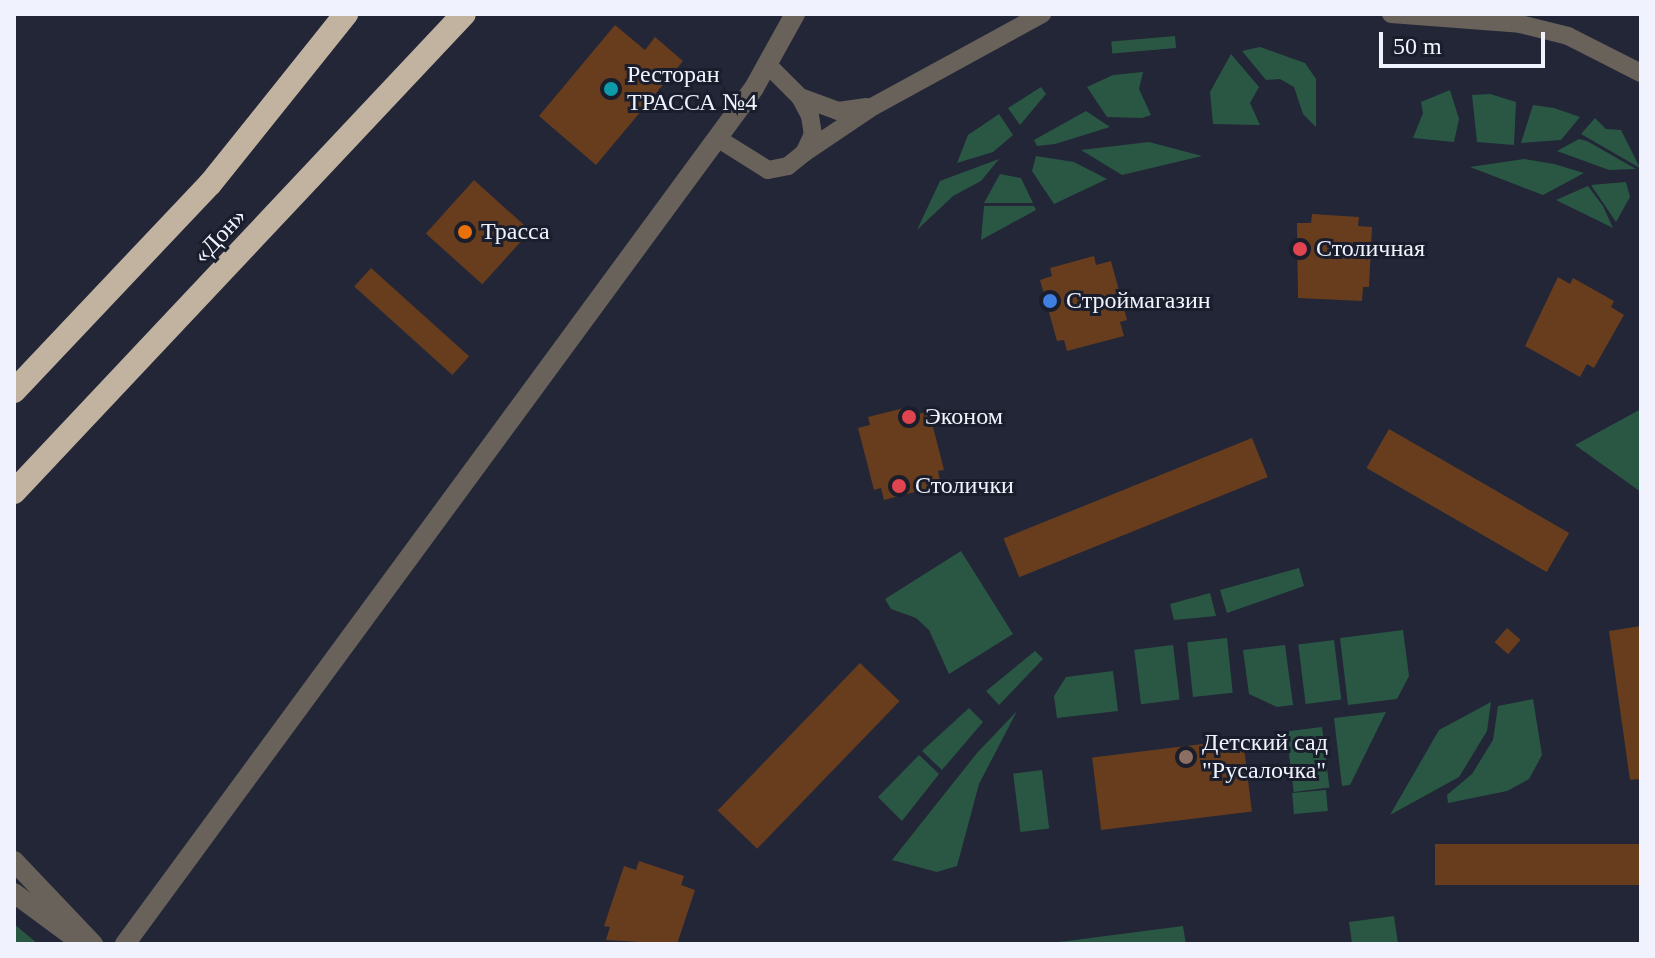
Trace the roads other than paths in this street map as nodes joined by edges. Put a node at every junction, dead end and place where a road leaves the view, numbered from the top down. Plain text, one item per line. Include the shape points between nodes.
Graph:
1 (346, 14) edge
2 (464, 14) edge
3 (795, 14) edge
4 (1042, 14) edge
5 (1391, 14) edge
6 (768, 65) junction
7 (1641, 73) edge
8 (800, 97) junction
9 (874, 106) junction
10 (717, 138) junction
11 (804, 153) junction
12 (14, 391) edge
13 (14, 492) edge
14 (14, 861) edge
15 (14, 893) edge
16 (83, 944) edge
17 (93, 944) edge
18 (125, 944) edge

1 - 12 highway, «Дон» via 210,184
2 - 13 highway, «Дон»
3 - 6 street
4 - 9 street
5 - 7 street via 1520,24 1568,36
6 - 8 street
6 - 10 street
8 - 9 street via 838,111
8 - 11 street via 813,134
9 - 11 street
10 - 11 street via 768,170 788,166
10 - 18 street
14 - 17 street
15 - 16 street

